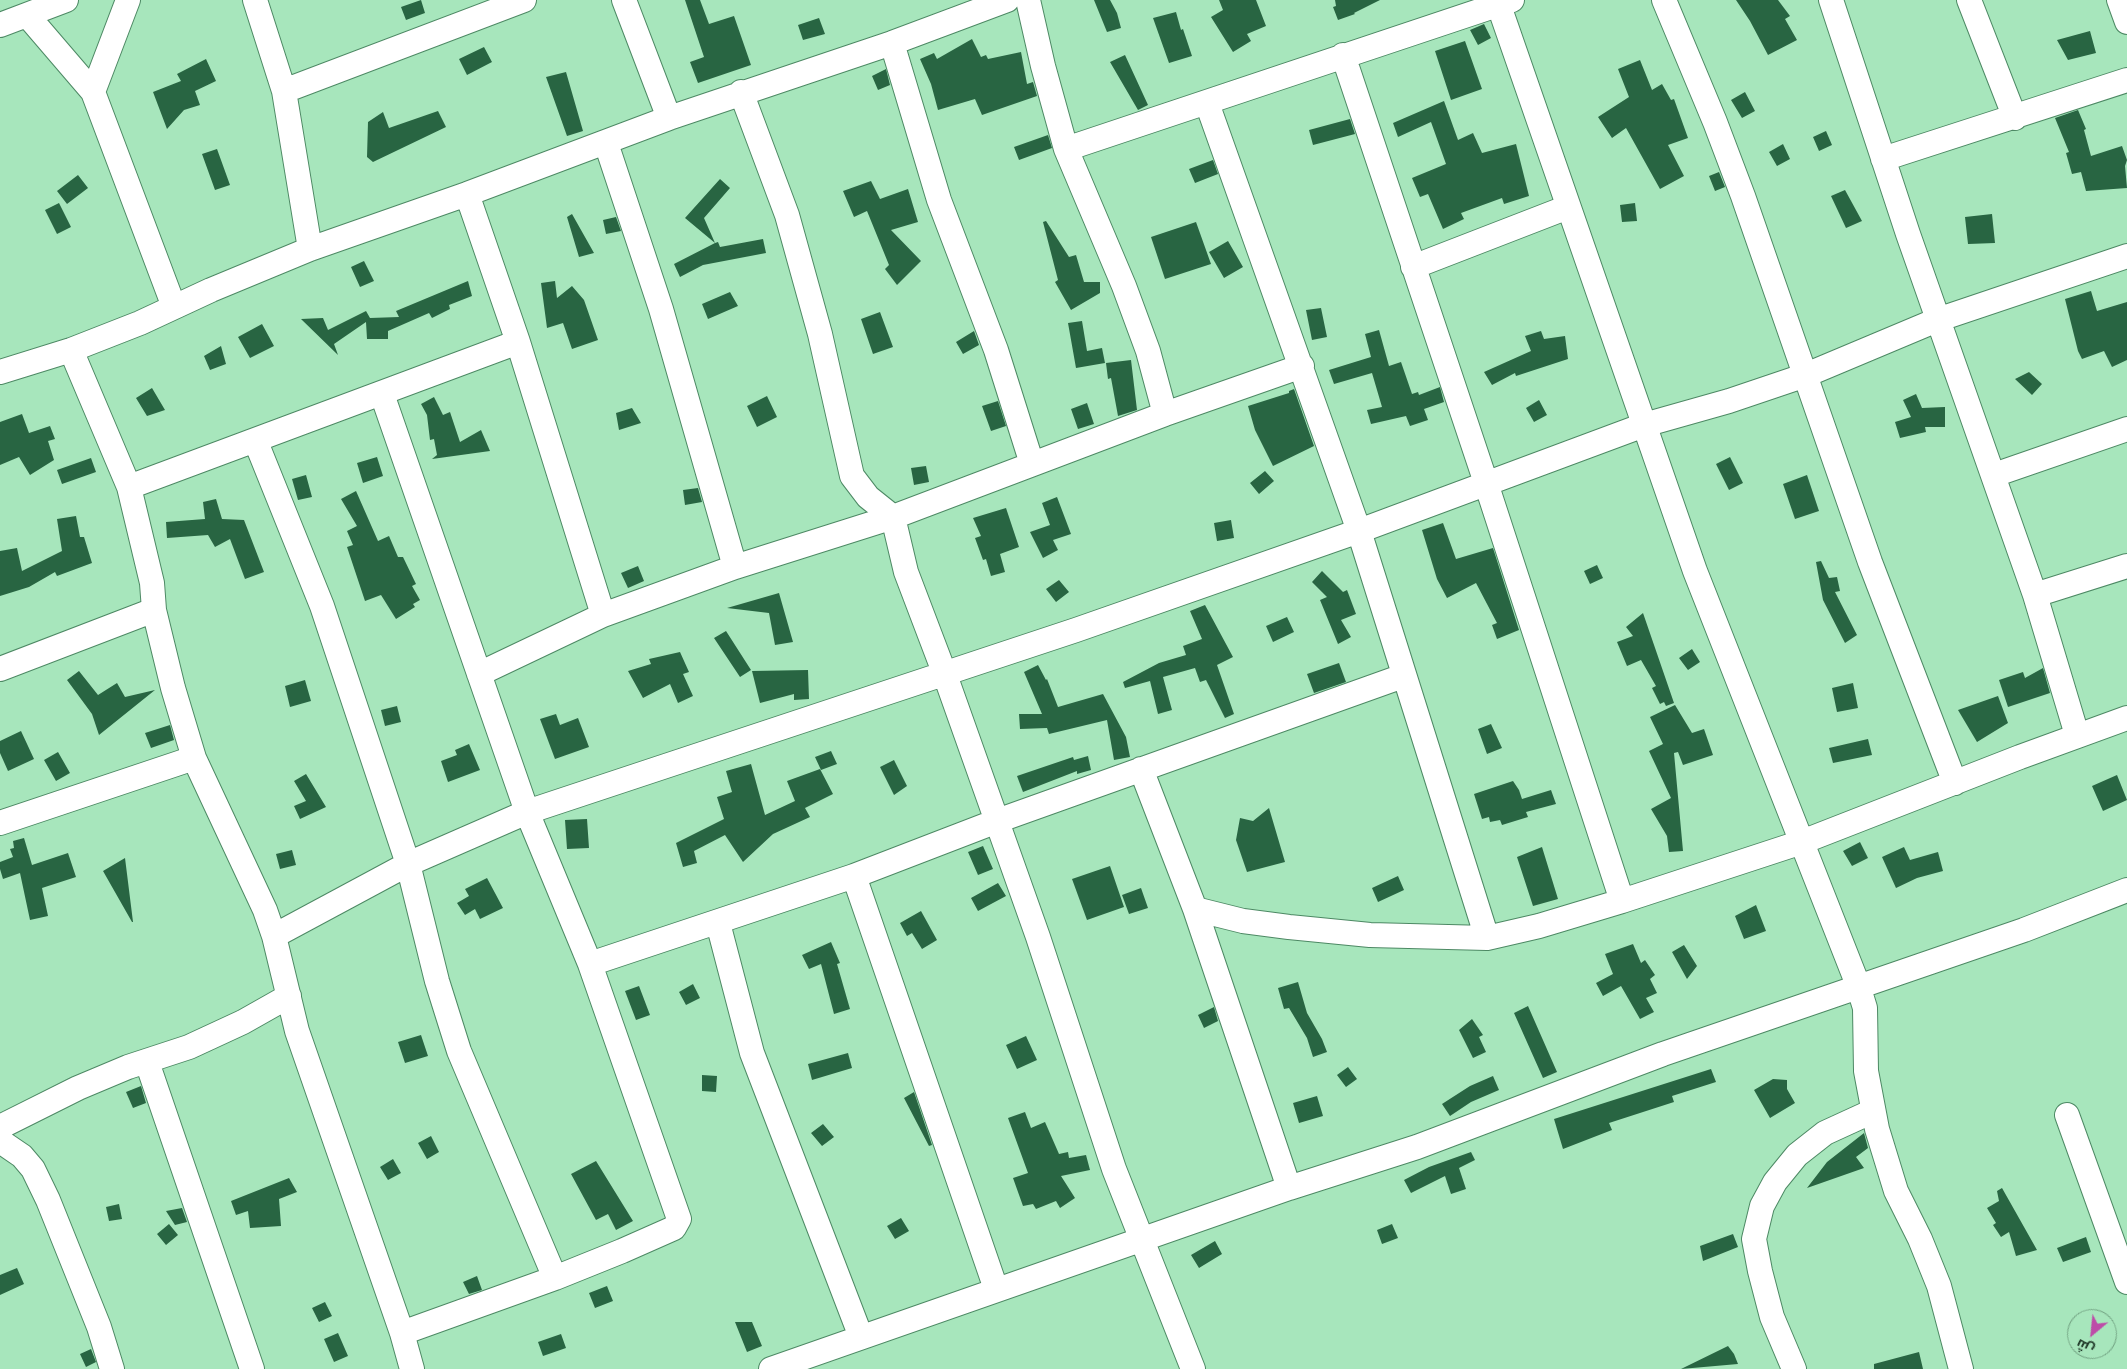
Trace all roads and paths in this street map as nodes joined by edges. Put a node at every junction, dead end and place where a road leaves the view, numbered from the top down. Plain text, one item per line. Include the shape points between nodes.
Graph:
1 (66, 0) edge
2 (128, 0) edge
3 (255, 0) edge
4 (524, 0) edge
5 (624, 0) edge
6 (1007, 0) edge
7 (1028, 0) edge
8 (1664, 0) edge
9 (1832, 0) edge
10 (1969, 0) edge
11 (2119, 0) edge
12 (1503, 2) edge
13 (27, 15) junction
14 (2127, 22) edge
15 (0, 25) edge
16 (892, 43) junction
17 (1343, 56) junction
18 (2127, 80) edge
19 (284, 91) junction
20 (94, 92) junction
21 (741, 92) junction
22 (1207, 103) junction
23 (669, 118) junction
24 (2015, 118) junction
25 (606, 143) junction
26 (1066, 149) junction
27 (1883, 159) junction
28 (467, 194) junction
29 (1568, 207) junction
30 (310, 249) junction
31 (2127, 256) edge
32 (1412, 267) junction
33 (174, 307) junction
34 (1937, 320) junction
35 (518, 342) junction
36 (71, 350) junction
37 (1, 366) edge
38 (1302, 366) junction
39 (1806, 375) junction
40 (382, 394) junction
41 (1165, 414) junction
42 (1644, 424) junction
43 (2127, 429) edge
44 (256, 442) junction
45 (1032, 464) junction
46 (1994, 475) junction
47 (1486, 483) junction
48 (129, 487) junction
49 (893, 517) junction
50 (1359, 531) junction
51 (2127, 566) edge
52 (735, 567) junction
53 (2035, 595) junction
54 (154, 610) junction
55 (603, 615) junction
56 (0, 669) edge
57 (944, 672) junction
58 (479, 674) junction
59 (1403, 676) junction
60 (2127, 718) edge
61 (2077, 735) junction
62 (194, 758) junction
63 (1141, 769) junction
64 (1955, 783) junction
65 (526, 812) junction
66 (997, 821) junction
67 (0, 822) edge
68 (1802, 842) junction
69 (408, 864) junction
70 (854, 876) junction
71 (2127, 890) edge
72 (1622, 901) junction
73 (1195, 909) junction
74 (718, 923) junction
75 (274, 936) junction
76 (1487, 938) junction
77 (590, 964) junction
78 (1858, 985) junction
79 (289, 996) junction
80 (147, 1062) junction
81 (1873, 1110) junction
82 (2067, 1116) dead end
83 (0, 1127) edge
84 (0, 1141) edge
85 (1289, 1188) junction
86 (1141, 1241) junction
87 (555, 1278) junction
88 (2127, 1282) edge
89 (996, 1290) junction
90 (402, 1333) junction
91 (861, 1337) junction
92 (112, 1369) edge
93 (252, 1369) edge
94 (412, 1369) edge
95 (771, 1369) edge
96 (1193, 1369) edge
97 (1794, 1369) edge
98 (1961, 1369) edge

1 - 13 street
2 - 20 street
3 - 19 street
4 - 19 street
5 - 23 street
6 - 16 street
7 - 26 street
8 - 39 street via 1716,122
9 - 27 street
10 - 24 street
11 - 14 street
12 - 17 street
12 - 29 street
13 - 15 street
13 - 20 street
16 - 21 street
16 - 45 street via 939,200 996,350
17 - 22 street
17 - 32 street
18 - 24 street
19 - 30 street
20 - 33 street
21 - 23 street
21 - 49 street via 787,215 820,334 852,476 868,497
22 - 26 street
22 - 38 street
23 - 25 street
24 - 27 street
25 - 28 street
25 - 52 street via 661,309
26 - 41 street via 1124,286 1148,351
27 - 34 street
28 - 30 street
28 - 35 street
29 - 32 street
29 - 42 street
30 - 33 street
31 - 34 street
32 - 47 street
33 - 36 street
34 - 39 street
34 - 46 street
35 - 40 street
35 - 55 street
36 - 37 street
36 - 48 street
38 - 41 street
38 - 50 street
39 - 42 street via 1729,401
39 - 64 street via 1870,562
40 - 44 street
40 - 58 street
41 - 45 street
42 - 47 street
42 - 68 street via 1695,571
43 - 46 street
44 - 48 street
44 - 69 street via 322,606
45 - 49 street
46 - 53 street
47 - 50 street
47 - 72 street
48 - 54 street via 152,583
49 - 52 street
49 - 57 street via 906,572
50 - 57 street via 1076,630
50 - 59 street
51 - 53 street
52 - 55 street
53 - 61 street
54 - 56 street
54 - 62 street
55 - 58 street
57 - 65 street
57 - 66 street
58 - 65 street
59 - 63 street
59 - 76 street
60 - 61 street
61 - 64 street
62 - 67 street
62 - 75 street via 251,876
63 - 66 street
63 - 73 street
64 - 68 street
65 - 69 street
65 - 77 street
66 - 70 street
66 - 86 street
68 - 72 street
68 - 78 street
69 - 75 street
69 - 87 street via 437,981 459,1051
70 - 74 street
70 - 89 street
71 - 78 street via 2024,930
72 - 76 street
73 - 76 street via 1243,921 1289,927
73 - 85 street
74 - 77 street
74 - 91 street via 752,1053
75 - 79 street
77 - 87 street via 679,1219 674,1228
78 - 81 street via 1864,1008 1866,1071
78 - 85 street via 1417,1147
79 - 80 street via 189,1048
79 - 90 street via 297,1031
80 - 83 street via 78,1088
80 - 93 street
81 - 97 street via 1825,1133 1797,1155 1775,1182 1762,1206 1754,1238 1760,1271 1772,1318
81 - 98 street via 1896,1191 1939,1286
82 - 88 street
84 - 92 street via 22,1156 33,1169 48,1200
85 - 86 street
86 - 89 street
86 - 96 street
87 - 90 street
89 - 91 street
90 - 94 street
91 - 95 street

